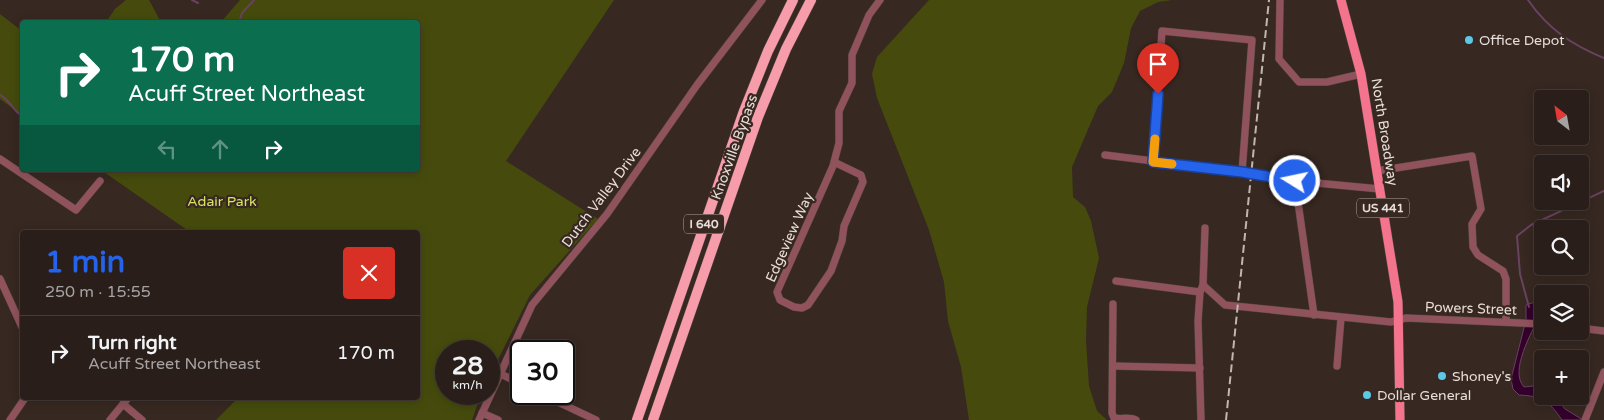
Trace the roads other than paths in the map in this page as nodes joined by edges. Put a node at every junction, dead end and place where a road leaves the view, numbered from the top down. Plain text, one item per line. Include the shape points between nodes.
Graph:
1 (762, 0) edge
2 (786, 0) edge
3 (793, 0) edge
4 (811, 0) edge
5 (880, 0) edge
6 (1280, 0) edge
7 (1342, 0) edge
8 (762, 66) junction
9 (1361, 74) junction
10 (1104, 155) dead end
11 (0, 159) edge
12 (834, 162) junction
13 (1153, 162) junction
14 (1377, 171) junction
15 (1242, 172) junction
16 (100, 181) dead end
17 (1295, 181) junction
18 (1380, 189) junction
19 (1205, 228) dead end
20 (0, 279) edge
21 (1116, 281) dead end
22 (1202, 288) junction
23 (1113, 304) dead end
24 (1314, 315) junction
25 (1341, 318) junction
26 (1399, 320) junction
27 (1506, 322) junction
28 (20, 324) edge
29 (1534, 324) edge
30 (1589, 329) edge
31 (1604, 331) edge
32 (1113, 366) junction
33 (1337, 366) dead end
34 (1200, 368) junction
35 (500, 372) edge
36 (1604, 372) edge
37 (24, 400) edge
38 (126, 401) edge
39 (564, 405) edge
40 (480, 416) edge
41 (1585, 419) edge
42 (10, 420) edge
43 (110, 420) edge
44 (142, 420) edge
45 (498, 420) edge
46 (596, 420) edge
47 (637, 420) edge
48 (653, 420) edge
49 (1136, 420) edge
50 (1201, 420) edge
51 (1400, 420) edge

1 - 35 street, Dutch Valley Drive via 607,214 532,305
2 - 8 highway via 767,38
3 - 8 highway, Knoxville Bypass / I 640
4 - 48 highway, Knoxville Bypass / I 640 via 786,49 758,117
5 - 12 street, Edgeview Way via 869,15 852,55 852,83 839,111 839,143
6 - 9 street via 1279,59 1298,82 1327,82
7 - 9 main road, North Broadway / US 441
8 - 47 highway, Knoxville Bypass / I 640
9 - 14 main road, North Broadway / US 441
10 - 13 street
11 - 16 street via 76,210
12 - 12 street, Edgeview Way via 861,175 864,182 844,226 831,271 808,305 794,307 780,300 777,292
13 - 15 street
13 - 15 street via 1162,31 1252,40
14 - 18 main road, North Broadway / US 441
14 - 27 street via 1472,156 1480,209 1473,221 1473,247 1478,255 1503,271 1506,279
15 - 17 street
17 - 18 street
17 - 24 street
18 - 26 main road, North Broadway / US 441
19 - 22 street
20 - 28 street
21 - 22 street
22 - 24 street, Powers Street via 1225,305
22 - 34 street via 1198,322
23 - 32 street
24 - 25 street, Powers Street
25 - 26 street, Powers Street
25 - 33 street
26 - 27 street, Powers Street
26 - 51 main road, North Broadway / US 441
27 - 29 street, Powers Street
30 - 31 street
32 - 34 street
32 - 49 street via 1114,418
34 - 50 street
36 - 41 street
37 - 42 street
38 - 43 street
38 - 44 street
39 - 46 street
40 - 45 street

